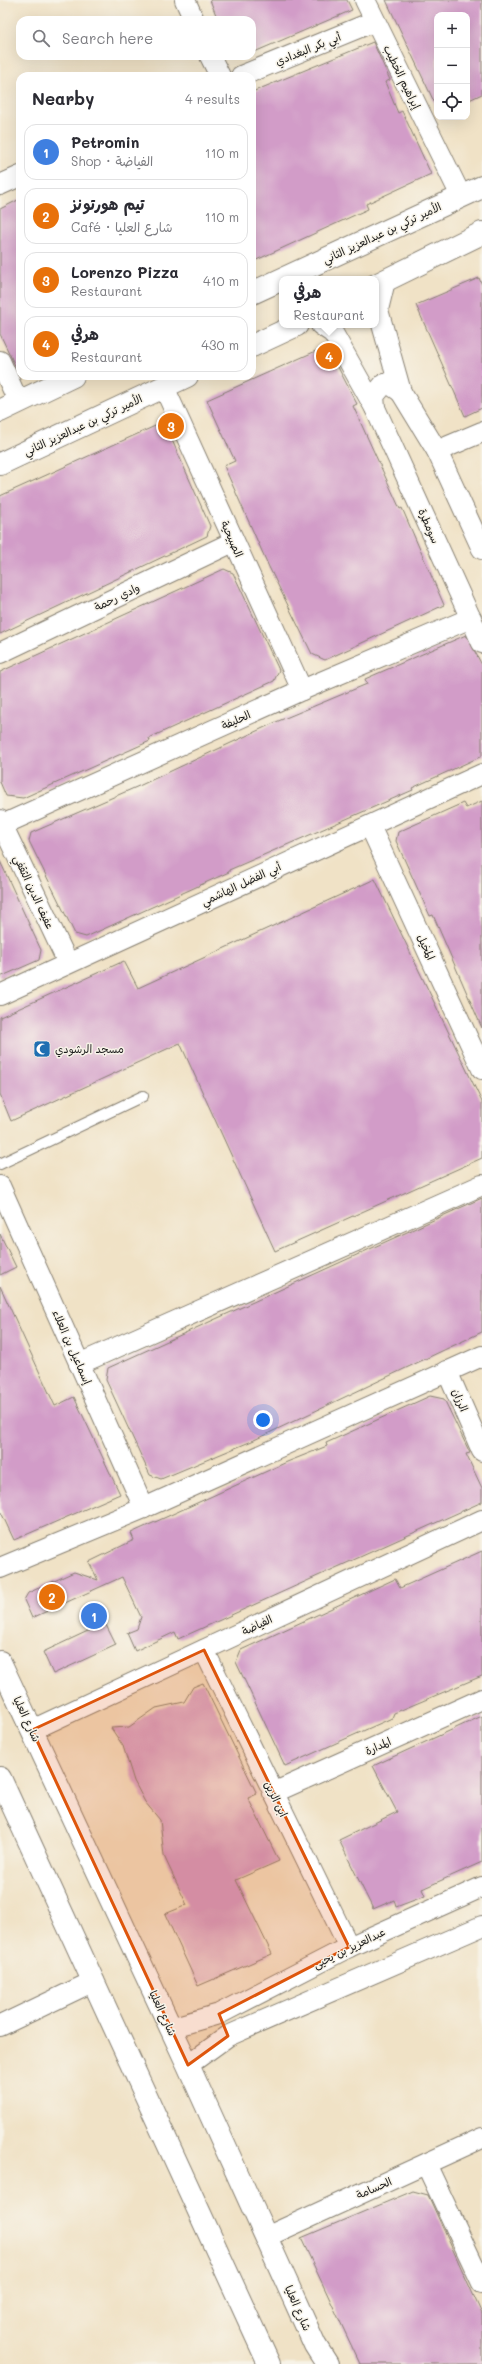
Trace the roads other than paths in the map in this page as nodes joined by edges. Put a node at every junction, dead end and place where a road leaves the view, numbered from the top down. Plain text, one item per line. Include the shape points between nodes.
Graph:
1 (185, 0) edge
2 (365, 0) edge
3 (192, 16) edge
4 (375, 21) junction
5 (212, 60) edge
6 (218, 72) edge
7 (251, 72) edge
8 (16, 178) edge
9 (0, 185) edge
10 (482, 187) edge
11 (461, 196) junction
12 (482, 233) edge
13 (289, 276) edge
14 (279, 280) edge
15 (380, 283) edge
16 (256, 291) edge
17 (379, 296) edge
18 (379, 314) edge
19 (291, 328) edge
20 (326, 328) edge
21 (256, 344) edge
22 (0, 361) edge
23 (64, 380) edge
24 (179, 380) edge
25 (164, 387) junction
26 (401, 392) junction
27 (9, 406) edge
28 (375, 408) junction
29 (482, 432) edge
30 (437, 451) junction
31 (0, 464) edge
32 (233, 542) junction
33 (482, 550) edge
34 (471, 618) junction
35 (482, 643) edge
36 (0, 653) edge
37 (302, 690) junction
38 (482, 774) edge
39 (1, 822) edge
40 (370, 826) junction
41 (68, 963) junction
42 (0, 995) edge
43 (482, 1069) edge
44 (143, 1096) dead end
45 (0, 1164) edge
46 (0, 1186) edge
47 (482, 1186) edge
48 (482, 1356) edge
49 (79, 1364) junction
50 (447, 1371) junction
51 (482, 1451) edge
52 (144, 1508) junction
53 (482, 1520) edge
54 (0, 1568) edge
55 (204, 1650) junction
56 (0, 1662) edge
57 (482, 1699) edge
58 (32, 1730) junction
59 (0, 1778) edge
60 (273, 1793) junction
61 (482, 1887) edge
62 (482, 1926) edge
63 (349, 1947) junction
64 (94, 1981) junction
65 (219, 2014) junction
66 (0, 2026) edge
67 (170, 2028) junction
68 (228, 2036) junction
69 (188, 2065) junction
70 (482, 2138) edge
71 (426, 2164) junction
72 (266, 2237) junction
73 (482, 2283) edge
74 (269, 2364) edge
75 (326, 2364) edge

1 - 3 street
2 - 4 street, إبراهيم الخطيب
4 - 7 street, أبي بكر البغدادي
4 - 11 street, إبراهيم الخطيب
5 - 6 street
8 - 9 street
10 - 11 main road, الأمير تركي بن عبدالعزيز الثاني
11 - 13 main road, الأمير تركي بن عبدالعزيز الثاني
12 - 15 main road
14 - 16 main road, الأمير تركي بن عبدالعزيز الثاني
15 - 17 street
18 - 26 street
19 - 21 main road
20 - 28 street, سومطرة via 333,333
22 - 27 street
23 - 27 main road
24 - 25 main road, الأمير تركي بن عبدالعزيز الثاني
25 - 31 main road, الأمير تركي بن عبدالعزيز الثاني
25 - 32 street, الصبيحية
26 - 28 street via 391,385 384,384 374,396
26 - 30 street
28 - 34 street, سومطرة
29 - 30 street
30 - 33 street
32 - 36 street, وادي رحمة
32 - 37 street, الصبيحية
34 - 35 street, سومطرة
34 - 37 street, الحليفة
37 - 39 street, الحليفة
38 - 40 street, أبي الفضل الهاشمي
39 - 41 street, عفيف الدين الثقفي
40 - 41 street, أبي الفضل الهاشمي
40 - 43 street, المخيل
41 - 42 street, أبي الفضل الهاشمي
44 - 45 lane
46 - 49 street, إسماعيل بن العلاء
47 - 49 street
48 - 50 street
49 - 52 street, إسماعيل بن العلاء
50 - 51 street, الرزان
50 - 52 street
52 - 54 street
53 - 55 street, الفياضة
55 - 58 street, الفياضة
55 - 60 street, ابن الزين
56 - 58 main road, شارع العليا
57 - 60 street, المدارة
58 - 67 main road, شارع العليا
59 - 64 main road
60 - 63 street, ابن الزين
61 - 63 street, عبدالعزيز بن يحيى
62 - 68 street
63 - 65 street, عبدالعزيز بن يحيى
64 - 66 street
64 - 74 main road
65 - 67 street, عبدالعزيز بن يحيى
65 - 68 street
67 - 69 main road, شارع العليا
68 - 69 street
69 - 72 main road, شارع العليا
70 - 71 street, الحسامة
71 - 72 street, الحسامة
71 - 73 street
72 - 75 main road, شارع العليا via 315,2346

